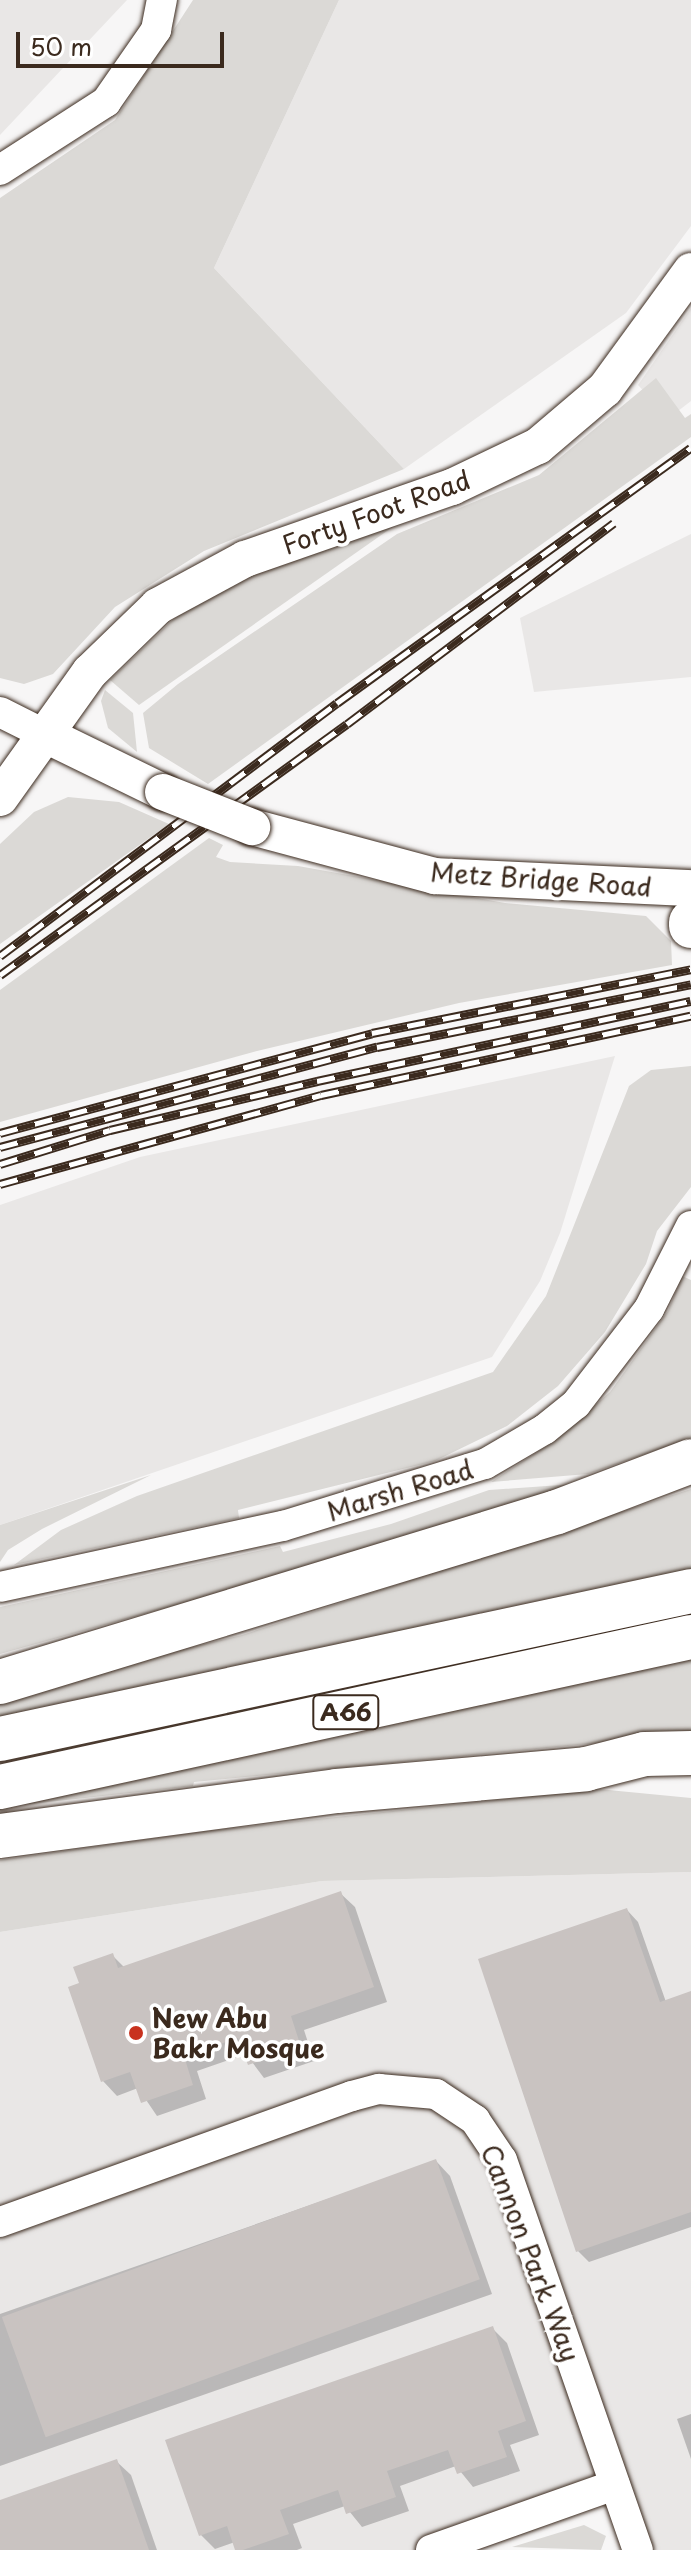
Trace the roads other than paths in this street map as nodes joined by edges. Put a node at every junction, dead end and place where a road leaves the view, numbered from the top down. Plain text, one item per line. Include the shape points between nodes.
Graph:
1 (162, 0) edge
2 (0, 170) edge
3 (691, 271) edge
4 (0, 712) edge
5 (46, 735) junction
6 (0, 798) edge
7 (691, 888) edge
8 (691, 1226) edge
9 (691, 1461) edge
10 (0, 1587) edge
11 (691, 1591) edge
12 (691, 1637) edge
13 (0, 1682) edge
14 (0, 1739) edge
15 (691, 1753) edge
16 (586, 1769) junction
17 (691, 1781) edge
18 (0, 1787) edge
19 (0, 1836) edge
20 (0, 2222) edge
21 (615, 2485) junction
22 (431, 2550) edge
23 (638, 2550) edge

1 - 2 street via 156,30 106,102
3 - 5 street, Forty Foot Road via 605,389 538,446 452,487 245,559 158,606 90,672
4 - 5 street
5 - 6 street, Forty Foot Road
5 - 7 street, Metz Bridge Road, bridge via 163,792 252,827 435,876
8 - 10 street, Marsh Road via 649,1309 576,1404 485,1464 283,1526
9 - 13 highway via 557,1512
11 - 14 highway, A66
12 - 18 highway, A66
15 - 16 highway via 645,1754
16 - 17 highway
16 - 19 highway via 337,1791
20 - 21 street, Cannon Park Way via 352,2096 379,2089 436,2094 475,2120 502,2160
21 - 22 street
21 - 23 street, Cannon Park Way

